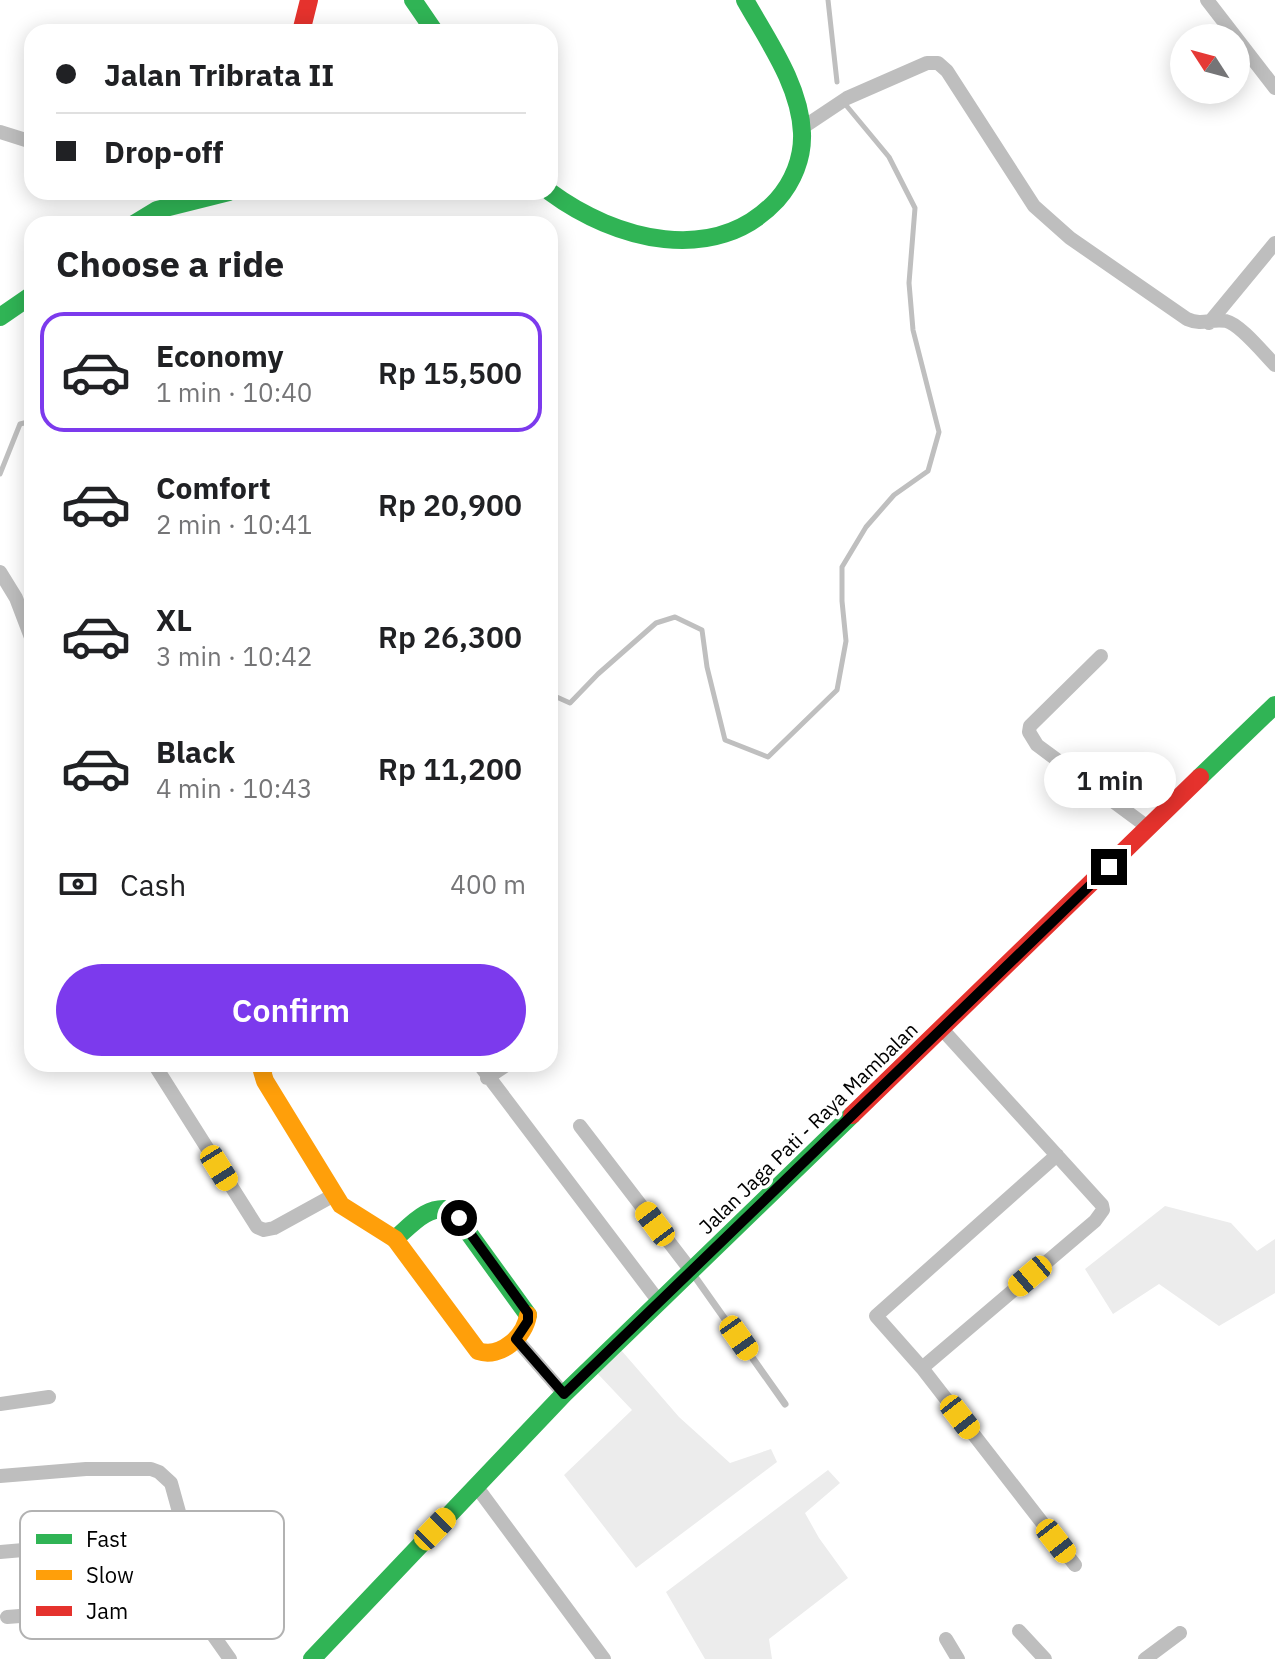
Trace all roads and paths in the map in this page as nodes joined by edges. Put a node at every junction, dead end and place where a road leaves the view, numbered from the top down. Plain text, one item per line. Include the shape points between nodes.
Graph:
1 (309, 0) edge
2 (413, 0) edge
3 (745, 0) edge
4 (1207, 0) edge
5 (303, 24) edge
6 (430, 24) edge
7 (1275, 88) edge
8 (802, 128) junction
9 (0, 132) edge
10 (24, 140) edge
11 (558, 198) edge
12 (185, 200) edge
13 (147, 216) edge
14 (1275, 243) edge
15 (24, 300) edge
16 (0, 317) edge
17 (1209, 323) junction
18 (1275, 365) edge
19 (0, 572) edge
20 (24, 619) edge
21 (1101, 656) dead end
22 (1275, 705) edge
23 (1149, 828) junction
24 (941, 1028) junction
25 (159, 1072) edge
26 (262, 1072) edge
27 (484, 1072) edge
28 (496, 1072) edge
29 (487, 1078) junction
30 (580, 1126) dead end
31 (1057, 1155) junction
32 (334, 1195) junction
33 (395, 1239) junction
34 (692, 1272) junction
35 (660, 1303) junction
36 (516, 1339) junction
37 (922, 1368) junction
38 (564, 1394) junction
39 (49, 1397) dead end
40 (0, 1404) edge
41 (785, 1404) dead end
42 (0, 1476) edge
43 (476, 1486) junction
44 (178, 1511) edge
45 (20, 1550) edge
46 (0, 1552) edge
47 (1075, 1565) dead end
48 (20, 1616) edge
49 (7, 1617) dead end
50 (1019, 1631) dead end
51 (1180, 1633) dead end
52 (216, 1639) edge
53 (946, 1639) dead end
54 (230, 1659) edge
55 (312, 1659) edge
56 (604, 1659) edge
57 (958, 1659) edge
58 (1045, 1659) edge
59 (1145, 1659) edge

1 - 5 street
2 - 6 street
3 - 8 street via 794,93
4 - 7 street
8 - 11 street via 799,159 782,196 763,215 727,233 691,240 637,236 586,218
8 - 17 street via 867,89 938,63 1045,218 1182,316
9 - 10 street
12 - 13 street
14 - 17 street
15 - 16 street
17 - 18 street via 1233,324
19 - 20 street
21 - 23 street via 1029,732 1037,745
22 - 23 street, Jalan Jaga Pati - Raya Mambalan
23 - 24 street, Jalan Jaga Pati - Raya Mambalan
24 - 31 street
24 - 34 street, Jalan Jaga Pati - Raya Mambalan
25 - 32 street via 257,1227 271,1229
26 - 32 street
27 - 29 street
28 - 29 street
29 - 35 street
30 - 34 street
31 - 37 street via 876,1316
31 - 37 street via 1102,1205 1100,1215
32 - 33 street via 341,1205
33 - 36 street via 478,1351 493,1355
33 - 36 street via 432,1209 455,1212 528,1313
34 - 35 street, Jalan Jaga Pati - Raya Mambalan
34 - 41 lane
35 - 38 street, Jalan Jaga Pati - Raya Mambalan
36 - 38 street
37 - 47 street
38 - 43 street, Jalan Jaga Pati - Raya Mambalan
39 - 40 street
42 - 44 street via 86,1469 159,1472 171,1483
43 - 55 street, Jalan Jaga Pati - Raya Mambalan
43 - 56 street
45 - 46 street
48 - 49 street
50 - 58 street
51 - 59 street
52 - 54 street
53 - 57 street

